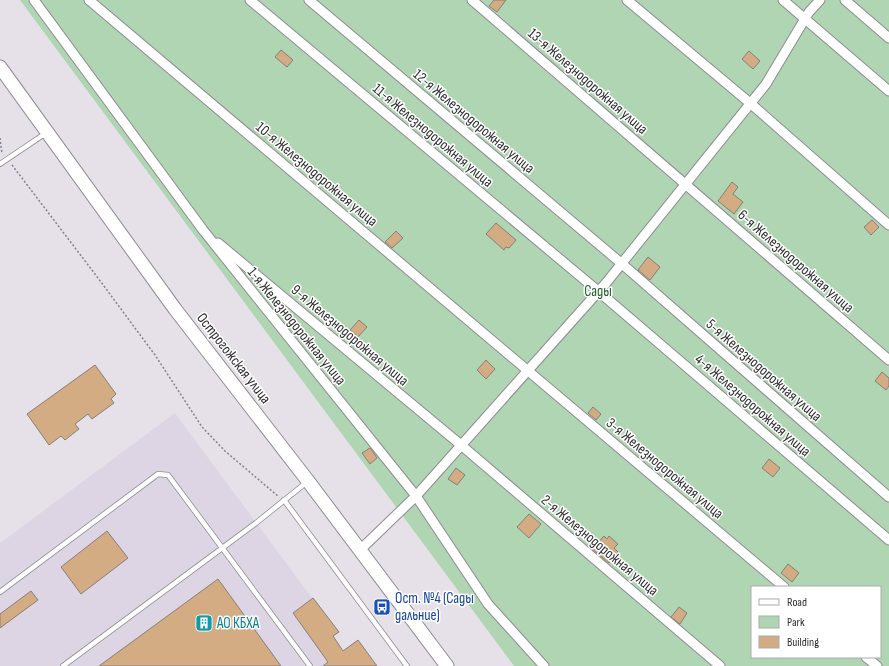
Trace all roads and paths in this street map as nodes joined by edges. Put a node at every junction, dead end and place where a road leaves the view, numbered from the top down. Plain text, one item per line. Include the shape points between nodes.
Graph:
1 (34, 0) edge
2 (89, 0) edge
3 (250, 0) edge
4 (309, 0) edge
5 (472, 0) edge
6 (627, 0) edge
7 (783, 0) edge
8 (820, 0) edge
9 (845, 0) edge
10 (805, 19) junction
11 (889, 38) edge
12 (0, 67) edge
13 (889, 91) edge
14 (750, 103) junction
15 (48, 132) junction
16 (0, 138) edge
17 (7, 158) junction
18 (1, 163) edge
19 (686, 183) junction
20 (889, 226) edge
21 (203, 230) junction
22 (621, 263) junction
23 (598, 291) junction
24 (889, 360) edge
25 (528, 370) junction
26 (461, 445) junction
27 (308, 481) junction
28 (416, 496) junction
29 (889, 497) edge
30 (284, 500) junction
31 (889, 540) edge
32 (222, 548) junction
33 (360, 550) junction
34 (783, 586) edge
35 (0, 592) edge
36 (867, 658) edge
37 (67, 665) edge
38 (310, 666) edge
39 (407, 666) edge
40 (447, 666) edge
41 (544, 666) edge
42 (720, 666) edge
43 (877, 666) edge

1 - 21 street, 1-я Железнодорожная улица
2 - 25 street, 10-я Железнодорожная улица
3 - 23 street, 11-я Железнодорожная улица
4 - 22 street, 12-я Железнодорожная улица
5 - 19 street, 13-я Железнодорожная улица
6 - 14 street
7 - 10 street
8 - 10 street
9 - 11 street
10 - 13 street
10 - 14 street via 766,84
12 - 15 street, Острогожская улица
14 - 19 street
14 - 20 street
15 - 17 lane
15 - 27 street, Острогожская улица via 175,309
16 - 18 path
17 - 18 lane
17 - 30 path via 150,349 202,427 253,476
19 - 22 street
19 - 24 street, 6-я Железнодорожная улица
21 - 26 street, 9-я Железнодорожная улица
21 - 28 street, 1-я Железнодорожная улица
22 - 23 street
22 - 29 street, 5-я Железнодорожная улица
23 - 25 street
23 - 31 street, 4-я Железнодорожная улица
25 - 26 street
25 - 34 street, 3-я Железнодорожная улица
26 - 28 street
26 - 42 street, 2-я Железнодорожная улица
27 - 30 lane
27 - 33 street, Острогожская улица
28 - 33 street
28 - 41 street, 1-я Железнодорожная улица via 488,604
30 - 32 lane
30 - 39 lane
32 - 35 lane via 168,475 158,474
32 - 37 lane
32 - 38 lane
33 - 40 street, Острогожская улица
36 - 43 street

